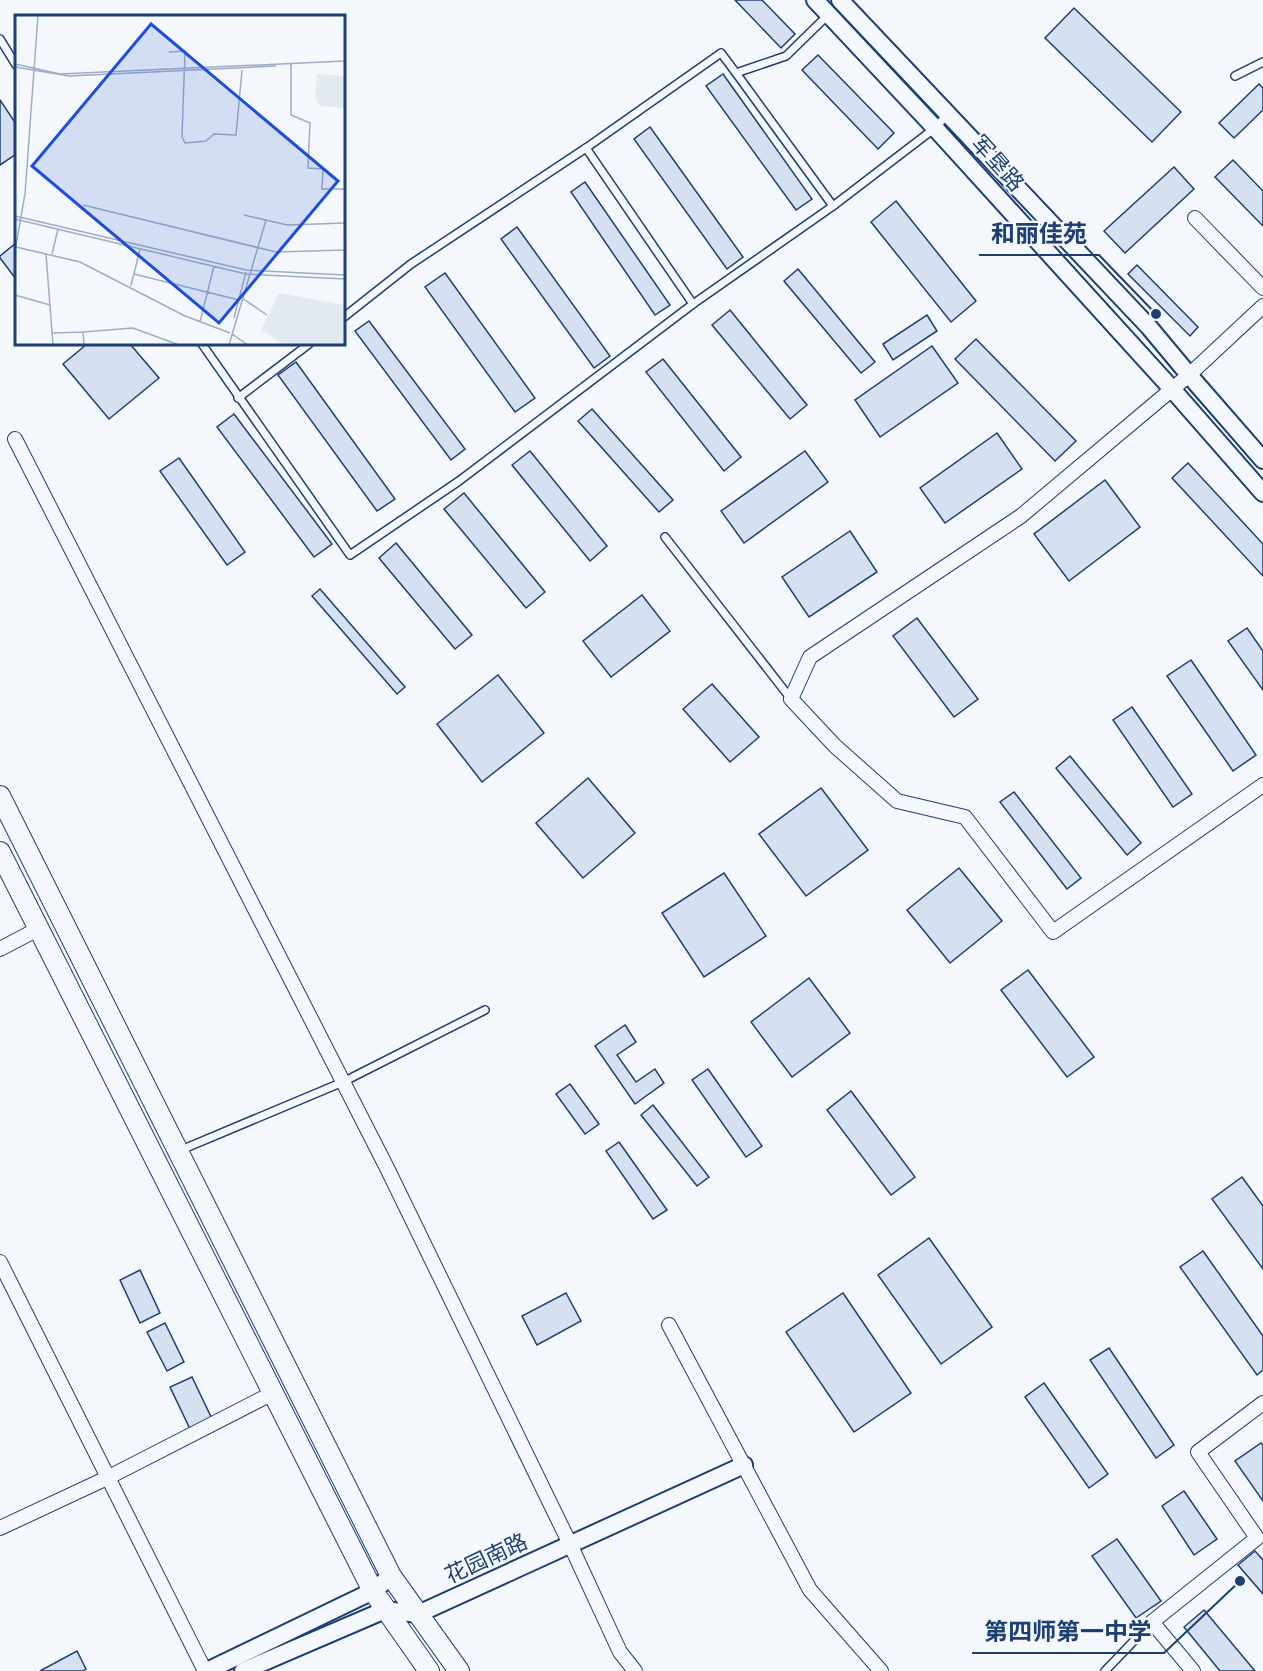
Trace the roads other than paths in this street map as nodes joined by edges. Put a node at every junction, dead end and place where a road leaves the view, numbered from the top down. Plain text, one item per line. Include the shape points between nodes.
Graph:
1 (815, 0) edge
2 (840, 0) edge
3 (828, 14) junction
4 (1, 45) edge
5 (1263, 62) edge
6 (15, 64) edge
7 (736, 73) junction
8 (1235, 76) dead end
9 (948, 114) junction
10 (935, 128) junction
11 (586, 148) junction
12 (832, 206) junction
13 (1196, 218) dead end
14 (1263, 288) edge
15 (693, 304) junction
16 (1263, 306) edge
17 (345, 316) edge
18 (203, 345) edge
19 (308, 345) edge
20 (1189, 375) junction
21 (1172, 389) junction
22 (238, 398) junction
23 (15, 439) dead end
24 (1263, 460) edge
25 (1263, 493) edge
26 (665, 537) dead end
27 (791, 699) junction
28 (1263, 785) edge
29 (0, 796) edge
30 (0, 852) edge
31 (38, 929) junction
32 (0, 949) edge
33 (485, 1010) dead end
34 (343, 1082) junction
35 (179, 1151) junction
36 (0, 1262) edge
37 (669, 1325) dead end
38 (273, 1393) junction
39 (1263, 1403) edge
40 (744, 1465) junction
41 (107, 1478) junction
42 (0, 1528) edge
43 (570, 1544) junction
44 (391, 1576) junction
45 (373, 1591) junction
46 (385, 1610) junction
47 (418, 1614) junction
48 (1152, 1622) junction
49 (206, 1671) edge
50 (243, 1671) edge
51 (429, 1671) edge
52 (459, 1671) edge
53 (635, 1671) edge
54 (881, 1671) edge
55 (1105, 1671) edge
56 (1192, 1671) edge

1 - 3 street, 军垦路
2 - 9 street, 军垦路
3 - 7 lane via 786,56
3 - 10 street, 军垦路
4 - 6 lane
5 - 8 lane
7 - 11 lane via 721,53
7 - 12 lane
9 - 10 lane
9 - 20 street, 军垦路 via 1149,327
10 - 12 lane
10 - 21 street, 军垦路
11 - 15 lane
11 - 17 lane via 411,264
12 - 15 lane
13 - 14 street
15 - 22 lane via 459,481 350,555
16 - 20 street
18 - 22 lane
19 - 22 lane
20 - 21 street
20 - 24 street, 军垦路
21 - 25 street, 军垦路
21 - 27 street via 1022,516 810,657
23 - 34 street
26 - 27 lane
27 - 28 street via 835,746 897,801 965,817 1053,932
29 - 35 main road
30 - 31 main road
31 - 32 street
31 - 38 main road
33 - 34 lane
34 - 35 lane
34 - 43 street
35 - 44 main road
36 - 41 street
37 - 40 street
38 - 41 street
38 - 45 main road
39 - 48 street via 1198,1452 1257,1538
40 - 43 street, 花园南路
40 - 54 street via 810,1590
41 - 42 street
41 - 49 street
43 - 47 street, 花园南路
43 - 53 street via 620,1652
44 - 45 street
44 - 47 main road
45 - 46 main road
45 - 49 street
46 - 47 street
46 - 50 street
46 - 51 main road
47 - 52 main road
48 - 55 lane
48 - 56 street

